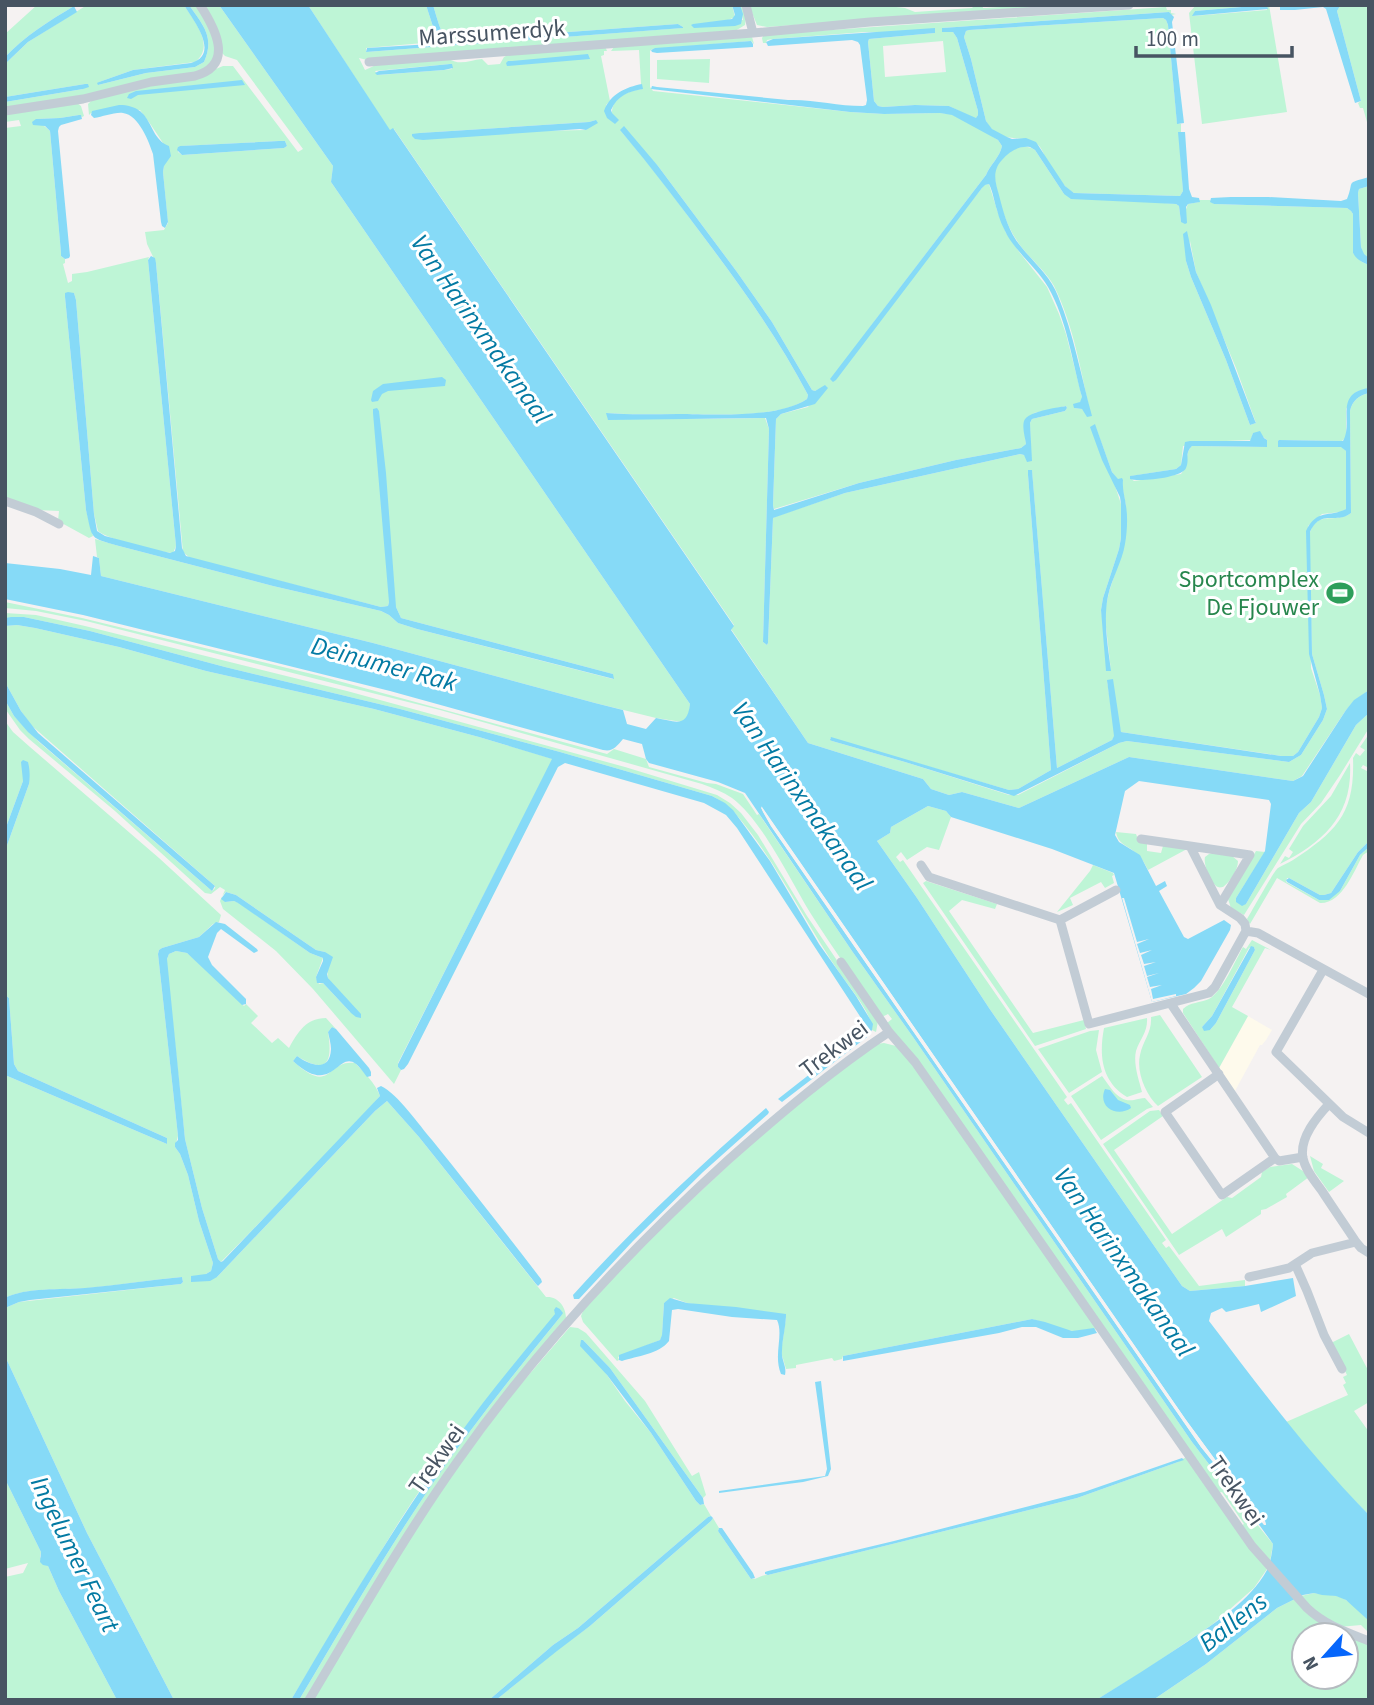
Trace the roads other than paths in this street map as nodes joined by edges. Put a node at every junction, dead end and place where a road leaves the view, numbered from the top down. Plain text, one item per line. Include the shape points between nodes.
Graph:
1 (200, 5) edge
2 (746, 5) edge
3 (1129, 5) edge
4 (753, 33) junction
5 (369, 62) dead end
6 (5, 111) edge
7 (5, 501) edge
8 (59, 524) dead end
9 (1141, 839) dead end
10 (1190, 846) junction
11 (921, 865) dead end
12 (1115, 890) dead end
13 (1220, 905) junction
14 (1059, 920) junction
15 (1247, 931) junction
16 (841, 962) dead end
17 (1323, 970) junction
18 (1367, 991) edge
19 (1171, 1004) junction
20 (889, 1032) junction
21 (1219, 1074) junction
22 (1329, 1104) junction
23 (1369, 1133) edge
24 (1303, 1157) junction
25 (1275, 1158) junction
26 (1356, 1242) junction
27 (1369, 1253) edge
28 (1295, 1264) junction
29 (1249, 1276) dead end
30 (1342, 1369) dead end
31 (1369, 1640) edge
32 (309, 1700) edge

1 - 6 street via 219,45 216,59 203,73
2 - 4 street
3 - 4 street, Marssumerdyk
4 - 5 street, Marssumerdyk
7 - 8 street
9 - 10 street
10 - 13 street
10 - 13 street via 1250,855
11 - 14 street via 929,877
12 - 14 street
13 - 15 street via 1240,918
14 - 19 street via 1089,1024
15 - 17 street
15 - 19 street via 1213,991
16 - 20 street
17 - 18 street
17 - 22 street via 1276,1052
19 - 21 street
20 - 31 street, Trekwei via 915,1062 1260,1555 1317,1618
20 - 32 street, Trekwei via 792,1105 695,1191 549,1344 428,1504
21 - 25 street
21 - 25 street via 1165,1111 1222,1195
22 - 23 street
22 - 24 street via 1315,1119
24 - 25 street
24 - 26 street
26 - 27 street
26 - 28 street via 1312,1253
28 - 29 street
28 - 30 street

